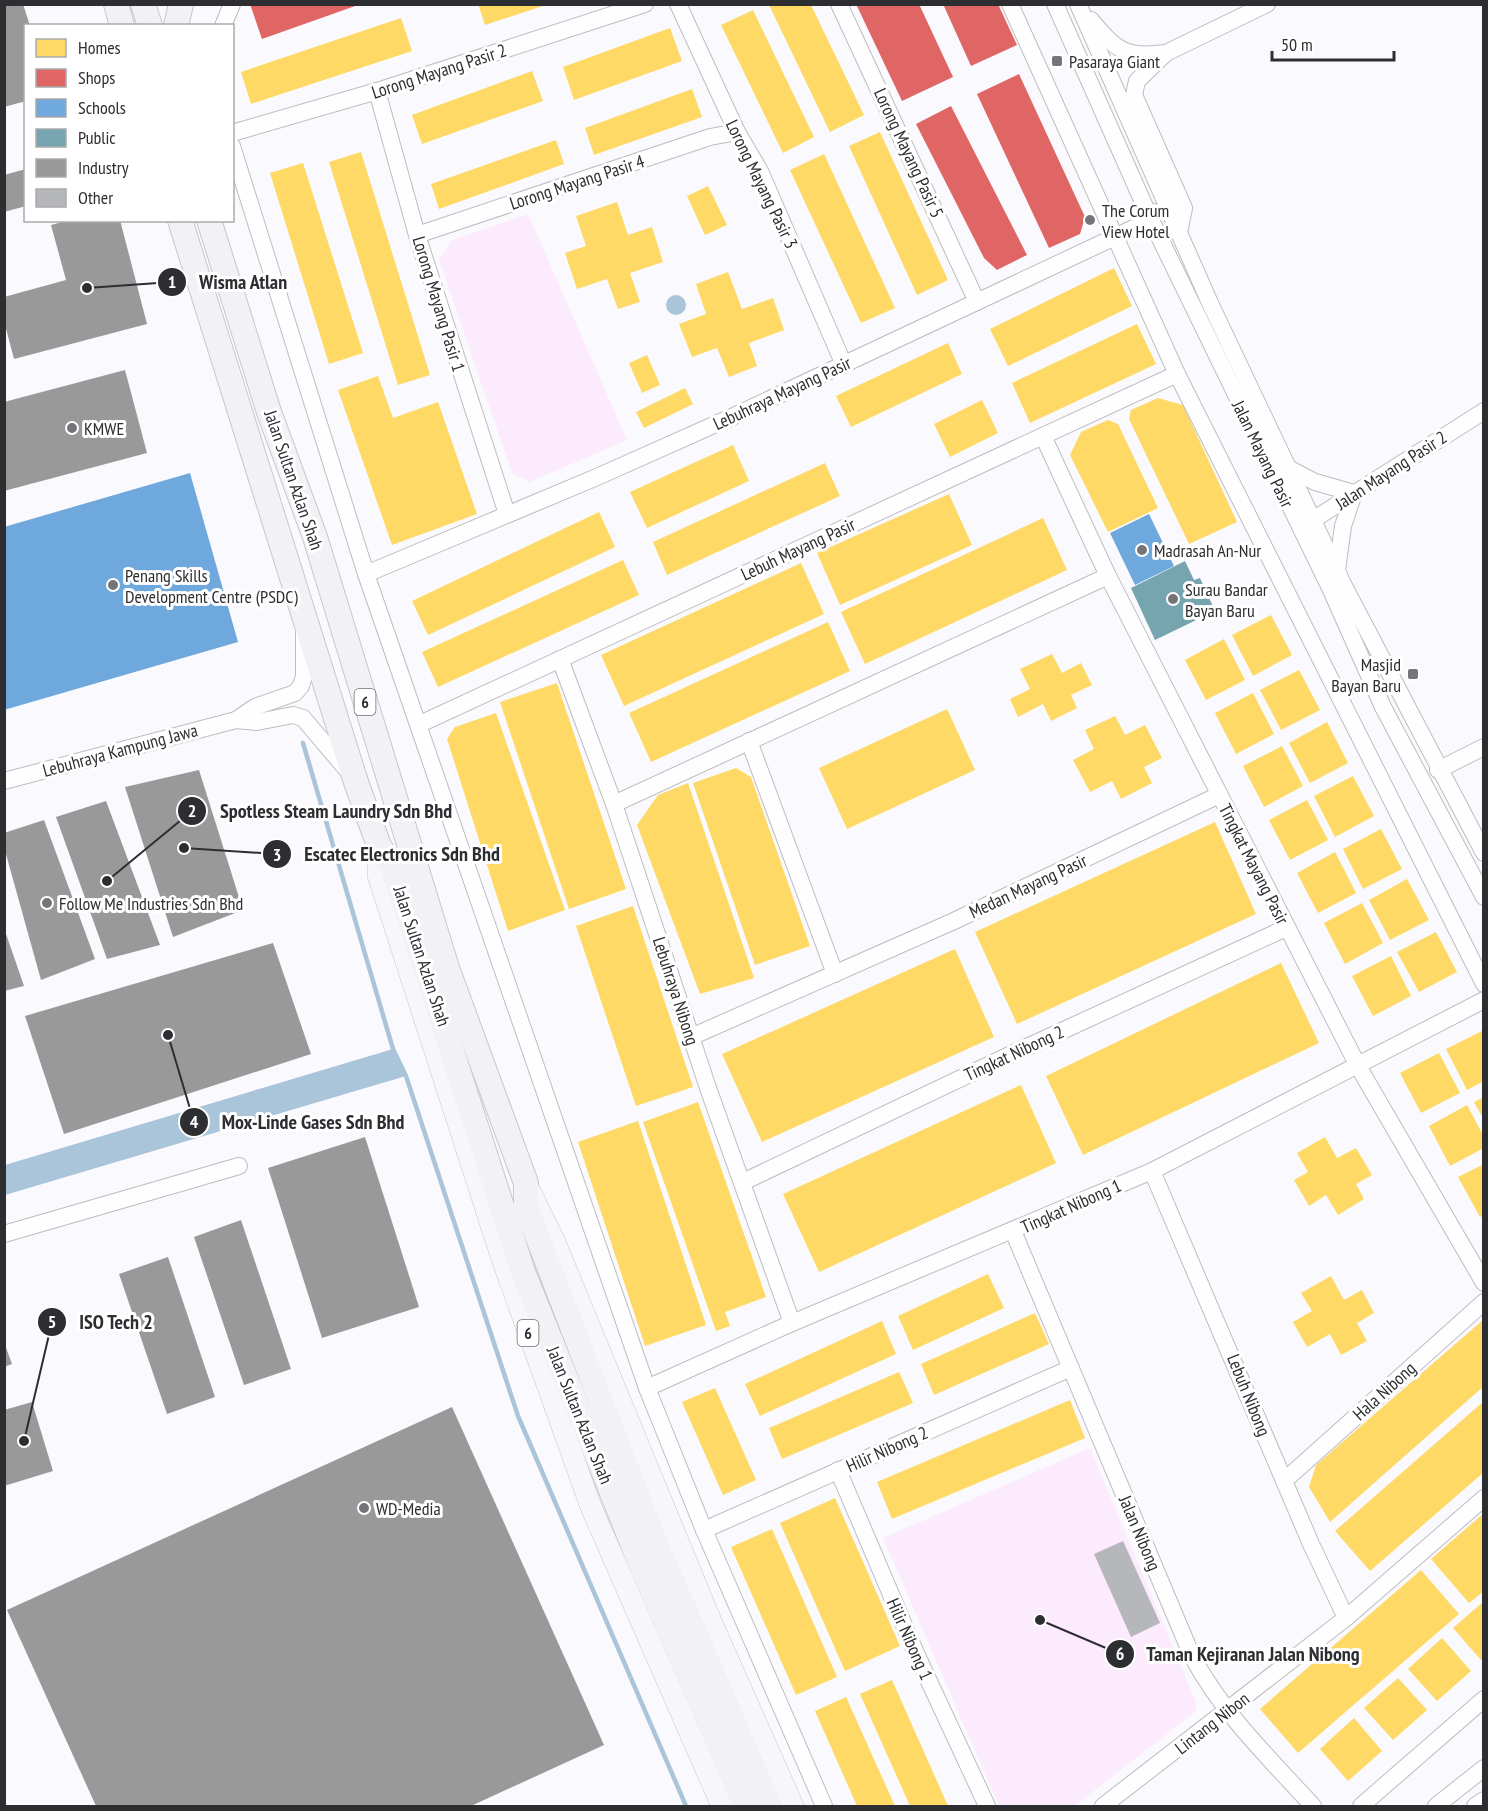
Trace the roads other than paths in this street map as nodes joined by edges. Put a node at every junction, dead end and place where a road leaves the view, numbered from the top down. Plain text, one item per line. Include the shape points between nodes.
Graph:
1 (116, 4) edge
2 (143, 4) edge
3 (181, 4) edge
4 (232, 4) edge
5 (645, 4) edge
6 (678, 4) edge
7 (839, 4) edge
8 (1010, 4) edge
9 (1055, 4) edge
10 (1267, 4) edge
11 (1078, 6) edge
12 (121, 24) edge
13 (149, 24) edge
14 (176, 24) edge
15 (224, 24) edge
16 (1166, 53) junction
17 (377, 91) junction
18 (234, 132) edge
19 (737, 132) junction
20 (234, 152) edge
21 (1154, 176) junction
22 (1151, 220) junction
23 (181, 222) edge
24 (210, 222) edge
25 (1179, 233) junction
26 (417, 235) junction
27 (1114, 236) junction
28 (1187, 251) junction
29 (977, 302) junction
30 (844, 365) junction
31 (1177, 374) junction
32 (1484, 411) edge
33 (1043, 436) junction
34 (1288, 468) junction
35 (1354, 493) junction
36 (507, 514) junction
37 (1306, 524) junction
38 (1337, 571) junction
39 (366, 574) junction
40 (1108, 576) junction
41 (303, 611) junction
42 (560, 659) junction
43 (236, 720) junction
44 (420, 724) junction
45 (749, 741) junction
46 (1484, 747) edge
47 (1438, 770) junction
48 (4, 781) edge
49 (356, 782) junction
50 (1219, 795) junction
51 (614, 804) junction
52 (379, 846) junction
53 (1484, 853) edge
54 (1484, 897) edge
55 (1286, 928) junction
56 (835, 974) junction
57 (1484, 984) edge
58 (1484, 1000) edge
59 (691, 1037) junction
60 (1358, 1066) junction
61 (239, 1166) dead end
62 (1152, 1172) junction
63 (743, 1182) junction
64 (526, 1183) junction
65 (1013, 1232) junction
66 (4, 1234) edge
67 (1484, 1283) edge
68 (1484, 1302) edge
69 (792, 1323) junction
70 (1071, 1368) junction
71 (647, 1388) junction
72 (614, 1468) junction
73 (838, 1470) junction
74 (1285, 1480) junction
75 (1484, 1498) edge
76 (704, 1530) junction
77 (1346, 1618) junction
78 (1484, 1700) edge
79 (1227, 1712) junction
80 (1484, 1768) edge
81 (1484, 1800) edge
82 (722, 1806) edge
83 (746, 1806) edge
84 (770, 1806) edge
85 (793, 1806) edge
86 (824, 1806) edge
87 (987, 1806) edge
88 (1103, 1806) edge
89 (1314, 1806) edge
90 (1361, 1806) edge
91 (1436, 1806) edge
92 (1475, 1806) edge

1 - 12 highway
2 - 13 highway
3 - 14 highway
4 - 15 street
5 - 17 street, Lorong Mayang Pasir 2
6 - 19 street, Lorong Mayang Pasir 3
7 - 29 street, Lorong Mayang Pasir 5
8 - 27 street
9 - 22 street, Jalan Mayang Pasir
10 - 16 street
11 - 16 street via 1113,45 1142,57
11 - 21 street, Jalan Mayang Pasir
16 - 25 street via 1137,81 1134,95 1184,208
17 - 18 street, Lorong Mayang Pasir 2
17 - 26 street, Lorong Mayang Pasir 1
19 - 26 street, Lorong Mayang Pasir 4 via 710,137
19 - 30 street, Lorong Mayang Pasir 3 via 760,171
20 - 39 street
21 - 22 street via 1158,205
21 - 25 street, Jalan Mayang Pasir
22 - 27 street, Lebuhraya Mayang Pasir
22 - 28 street via 1168,230
22 - 37 street, Jalan Mayang Pasir
23 - 41 highway, Jalan Sultan Azlan Shah / 6
24 - 64 highway, Jalan Sultan Azlan Shah / 6 via 269,411 315,537 447,968
25 - 28 street, Jalan Mayang Pasir
26 - 36 street, Lorong Mayang Pasir 1
27 - 29 street, Lebuhraya Mayang Pasir
27 - 31 street
28 - 34 street, Jalan Mayang Pasir
29 - 30 street, Lebuhraya Mayang Pasir
30 - 36 street, Lebuhraya Mayang Pasir
31 - 33 street, Lebuh Mayang Pasir
31 - 57 street
32 - 35 street, Jalan Mayang Pasir 2
33 - 40 street, Tingkat Mayang Pasir
33 - 42 street, Lebuh Mayang Pasir
34 - 35 street via 1315,482
34 - 37 street, Jalan Mayang Pasir
35 - 37 street, Jalan Mayang Pasir 2
35 - 38 street via 1343,526
36 - 39 street, Lebuhraya Mayang Pasir
37 - 38 street, Jalan Mayang Pasir
37 - 54 street, Jalan Mayang Pasir via 1383,707
38 - 47 street, Jalan Mayang Pasir
39 - 44 street
40 - 45 street
40 - 50 street, Tingkat Mayang Pasir
41 - 43 street, Lebuhraya Kampung Jawa via 301,687 295,693 255,706
41 - 49 highway, Jalan Sultan Azlan Shah / 6
42 - 44 street, Lebuh Mayang Pasir
42 - 51 street, Lebuhraya Nibong
43 - 48 street, Lebuhraya Kampung Jawa
43 - 49 street, Lebuhraya Kampung Jawa via 257,722 293,715 303,718
44 - 71 street
45 - 51 street
45 - 56 street
46 - 47 street
47 - 53 street, Jalan Mayang Pasir
49 - 52 highway, Jalan Sultan Azlan Shah / 6
50 - 55 street, Tingkat Mayang Pasir
50 - 56 street, Medan Mayang Pasir
51 - 59 street, Lebuhraya Nibong
52 - 72 highway, Jalan Sultan Azlan Shah / 6 via 392,865 523,1272
52 - 82 main road, Jalan Sultan Azlan Shah / 6 via 378,875 502,1259 591,1507
55 - 60 street, Tingkat Mayang Pasir
55 - 63 street, Tingkat Nibong 2
56 - 59 street, Medan Mayang Pasir
58 - 60 street, Tingkat Nibong 1
59 - 63 street, Lebuhraya Nibong
60 - 62 street, Tingkat Nibong 1
60 - 67 street, Tingkat Mayang Pasir
61 - 66 street
62 - 65 street, Tingkat Nibong 1
62 - 74 street, Lebuh Nibong
63 - 69 street, Lebuhraya Nibong
64 - 72 highway, Jalan Sultan Azlan Shah / 6 via 526,1207
64 - 85 main road, Jalan Sultan Azlan Shah / 6 via 554,1240 711,1621
65 - 69 street, Tingkat Nibong 1
65 - 70 street, Jalan Nibong
68 - 74 street, Hala Nibong
69 - 71 street, Tingkat Nibong 1
70 - 73 street, Hilir Nibong 2
70 - 79 street, Jalan Nibong via 1192,1656
71 - 76 street
72 - 83 highway, Jalan Sultan Azlan Shah / 6 via 639,1560
72 - 84 highway, Jalan Sultan Azlan Shah / 6
73 - 76 street, Hilir Nibong 2
73 - 87 street, Hilir Nibong 1 via 915,1652
74 - 77 street, Lebuh Nibong
75 - 77 street, Lintang Nibon
76 - 86 street
77 - 79 street, Lintang Nibon
78 - 90 street
79 - 88 street, Lintang Nibon
79 - 89 street, Jalan Nibong
80 - 91 street
81 - 92 street

